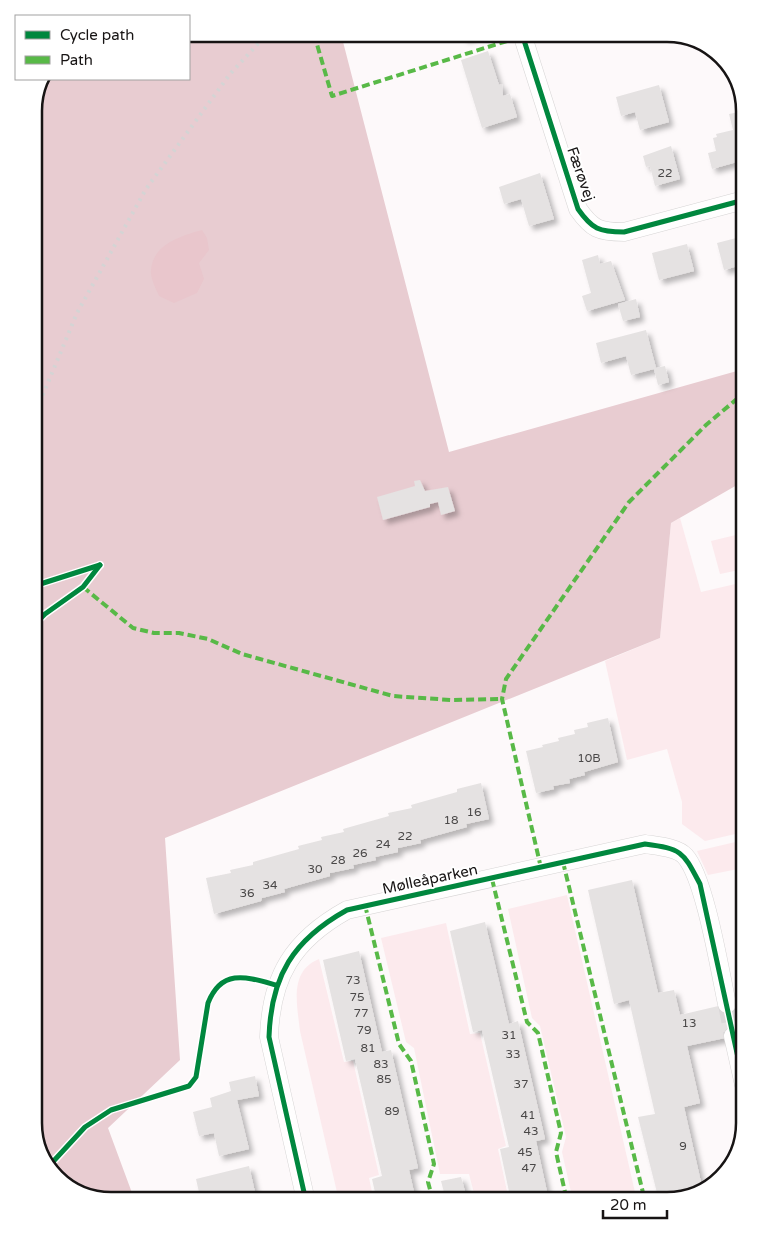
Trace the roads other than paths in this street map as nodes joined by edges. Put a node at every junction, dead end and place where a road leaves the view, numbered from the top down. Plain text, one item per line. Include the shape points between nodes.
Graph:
1 (525, 43) edge
2 (736, 202) edge
3 (727, 1004) tunnel mouth
4 (733, 1036) tunnel mouth
5 (736, 1049) edge
6 (304, 1192) edge

1 - 2 street, Færøvej via 578,209 590,225 606,232 624,232
3 - 6 street, Mølleåparken via 700,884 685,856 667,847 646,844 347,910 324,923 293,954 276,985 270,1011 268,1037
4 - 5 street

